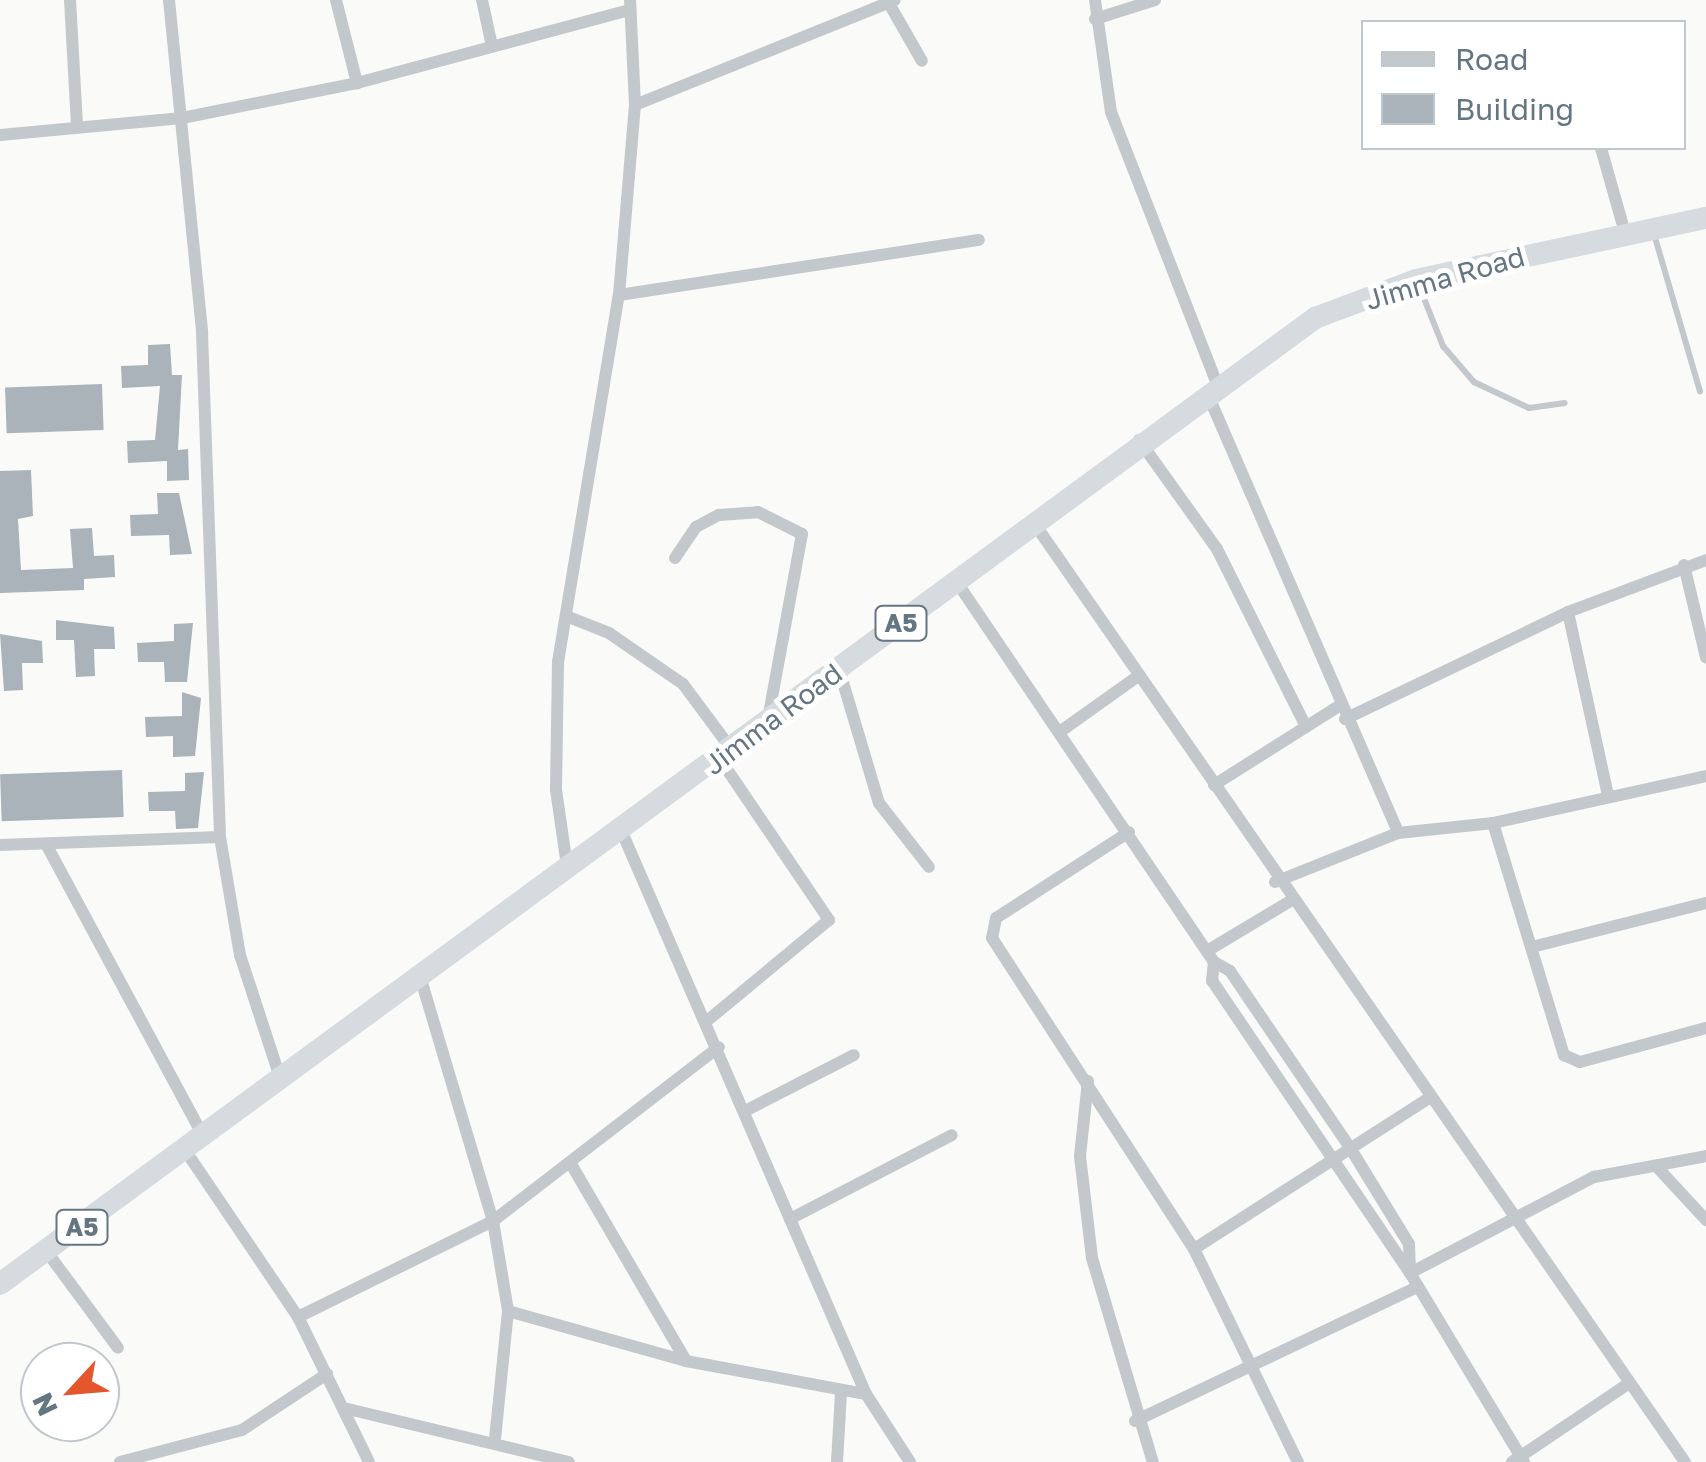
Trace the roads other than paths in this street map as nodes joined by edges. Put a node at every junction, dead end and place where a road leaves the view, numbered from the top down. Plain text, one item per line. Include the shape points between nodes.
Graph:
1 (70, 0) edge
2 (169, 0) edge
3 (336, 0) edge
4 (482, 0) edge
5 (1095, 0) edge
6 (1155, 0) edge
7 (890, 1) edge
8 (630, 5) edge
9 (1095, 19) junction
10 (492, 46) junction
11 (922, 61) dead end
12 (356, 83) junction
13 (635, 106) junction
14 (182, 118) junction
15 (77, 127) junction
16 (0, 135) edge
17 (1603, 150) edge
18 (1706, 218) edge
19 (1652, 228) junction
20 (1626, 233) junction
21 (979, 240) dead end
22 (1416, 280) junction
23 (619, 295) junction
24 (1211, 386) junction
25 (1700, 391) dead end
26 (1566, 402) dead end
27 (1139, 440) junction
28 (1032, 520) junction
29 (675, 558) dead end
30 (1706, 560) edge
31 (1684, 566) junction
32 (956, 581) junction
33 (1568, 612) junction
34 (566, 616) junction
35 (1706, 656) edge
36 (839, 669) junction
37 (1138, 676) junction
38 (1342, 712) junction
39 (767, 723) junction
40 (1306, 727) junction
41 (1060, 731) junction
42 (726, 754) junction
43 (1706, 776) edge
44 (1214, 785) junction
45 (1608, 794) junction
46 (1494, 823) junction
47 (621, 830) junction
48 (1129, 832) junction
49 (1398, 833) junction
50 (220, 838) junction
51 (46, 844) junction
52 (0, 846) edge
53 (567, 866) junction
54 (929, 867) dead end
55 (1275, 882) junction
56 (1289, 902) junction
57 (1706, 903) edge
58 (1532, 947) junction
59 (1210, 956) junction
60 (419, 973) junction
61 (708, 1020) junction
62 (1706, 1028) edge
63 (719, 1047) junction
64 (854, 1055) dead end
65 (279, 1074) junction
66 (1088, 1081) junction
67 (1428, 1099) junction
68 (747, 1110) junction
69 (952, 1135) dead end
70 (194, 1144) junction
71 (1349, 1146) junction
72 (1706, 1156) edge
73 (1332, 1158) junction
74 (571, 1164) junction
75 (1656, 1166) junction
76 (1509, 1218) junction
77 (790, 1219) junction
78 (1706, 1220) edge
79 (493, 1222) junction
80 (1194, 1248) junction
81 (47, 1252) junction
82 (1410, 1273) junction
83 (0, 1284) edge
84 (1413, 1289) junction
85 (508, 1310) junction
86 (298, 1317) junction
87 (114, 1342) edge
88 (686, 1361) junction
89 (1250, 1373) junction
90 (327, 1374) junction
91 (1629, 1383) junction
92 (841, 1392) junction
93 (866, 1394) junction
94 (348, 1409) junction
95 (1135, 1422) junction
96 (495, 1438) junction
97 (1518, 1460) edge
98 (120, 1462) edge
99 (369, 1462) edge
100 (569, 1462) edge
101 (837, 1462) edge
102 (910, 1462) edge
103 (1154, 1462) edge
104 (1298, 1462) edge
105 (1685, 1462) edge

1 - 15 street
2 - 14 street
3 - 12 street
4 - 10 street
5 - 9 street
6 - 9 street
7 - 11 street
7 - 13 street
8 - 10 street
8 - 13 street
9 - 24 street via 1111,112
10 - 12 street
12 - 14 street
13 - 23 street
14 - 15 street
14 - 50 street via 202,333
15 - 16 street
17 - 20 street
18 - 19 highway, Jimma Road / A5
19 - 20 highway, Jimma Road / A5
19 - 25 lane
20 - 22 highway, Jimma Road / A5
21 - 23 street
22 - 24 highway, Jimma Road / A5 via 1315,318
22 - 26 lane via 1443,346 1474,382 1530,408
23 - 34 street
24 - 27 highway, Jimma Road / A5
24 - 38 street
27 - 28 highway, Jimma Road / A5
27 - 40 street via 1217,549
28 - 32 highway, Jimma Road / A5
28 - 37 street
29 - 39 street via 696,527 719,515 758,512 802,534
30 - 31 street
31 - 33 street
31 - 35 street
32 - 36 highway, Jimma Road / A5
32 - 41 street
33 - 38 street
33 - 45 street
34 - 42 street via 609,633 683,684
34 - 53 street via 556,790
36 - 39 highway, Jimma Road / A5
36 - 54 street via 879,803
37 - 41 street
37 - 44 street
38 - 40 street
38 - 49 street
39 - 42 highway, Jimma Road / A5
40 - 44 street
41 - 48 street
42 - 47 highway, Jimma Road / A5
42 - 61 street via 829,920
43 - 45 street
44 - 55 street
45 - 46 street
46 - 49 street
46 - 58 street
47 - 53 highway, Jimma Road / A5
47 - 61 street
48 - 59 street
48 - 66 street via 992,929 1000,956
49 - 55 street
50 - 51 street
50 - 65 street via 240,955
51 - 52 street
51 - 70 street
53 - 60 highway, Jimma Road / A5
55 - 56 street
56 - 59 street
56 - 67 street
57 - 58 street
58 - 62 street via 1564,1055 1580,1062
59 - 71 street via 1230,971
59 - 73 street via 1212,981
60 - 65 highway, Jimma Road / A5
60 - 79 street
61 - 63 street
63 - 68 street
63 - 74 street
64 - 68 street
65 - 70 highway, Jimma Road / A5
66 - 80 street
66 - 95 street via 1080,1156 1092,1258
67 - 71 street
67 - 76 street
68 - 77 street
69 - 77 street
70 - 81 highway, Jimma Road / A5
70 - 86 street
71 - 73 street
71 - 82 street via 1410,1244
72 - 75 street
73 - 80 street
73 - 82 street
74 - 79 street
74 - 88 street
75 - 76 street via 1624,1166
75 - 78 street
76 - 82 street
76 - 91 street
77 - 93 street
79 - 85 street
79 - 86 street
80 - 89 street
81 - 83 highway, Jimma Road / A5
81 - 87 street
82 - 84 street
84 - 89 street
84 - 97 street
85 - 88 street
85 - 96 street
86 - 90 street
88 - 92 street
89 - 95 street
89 - 104 street
90 - 94 street
90 - 98 street via 242,1430
91 - 97 street
91 - 105 street
92 - 93 street
92 - 101 street
93 - 102 street
94 - 96 street
94 - 99 street
95 - 103 street
96 - 100 street

